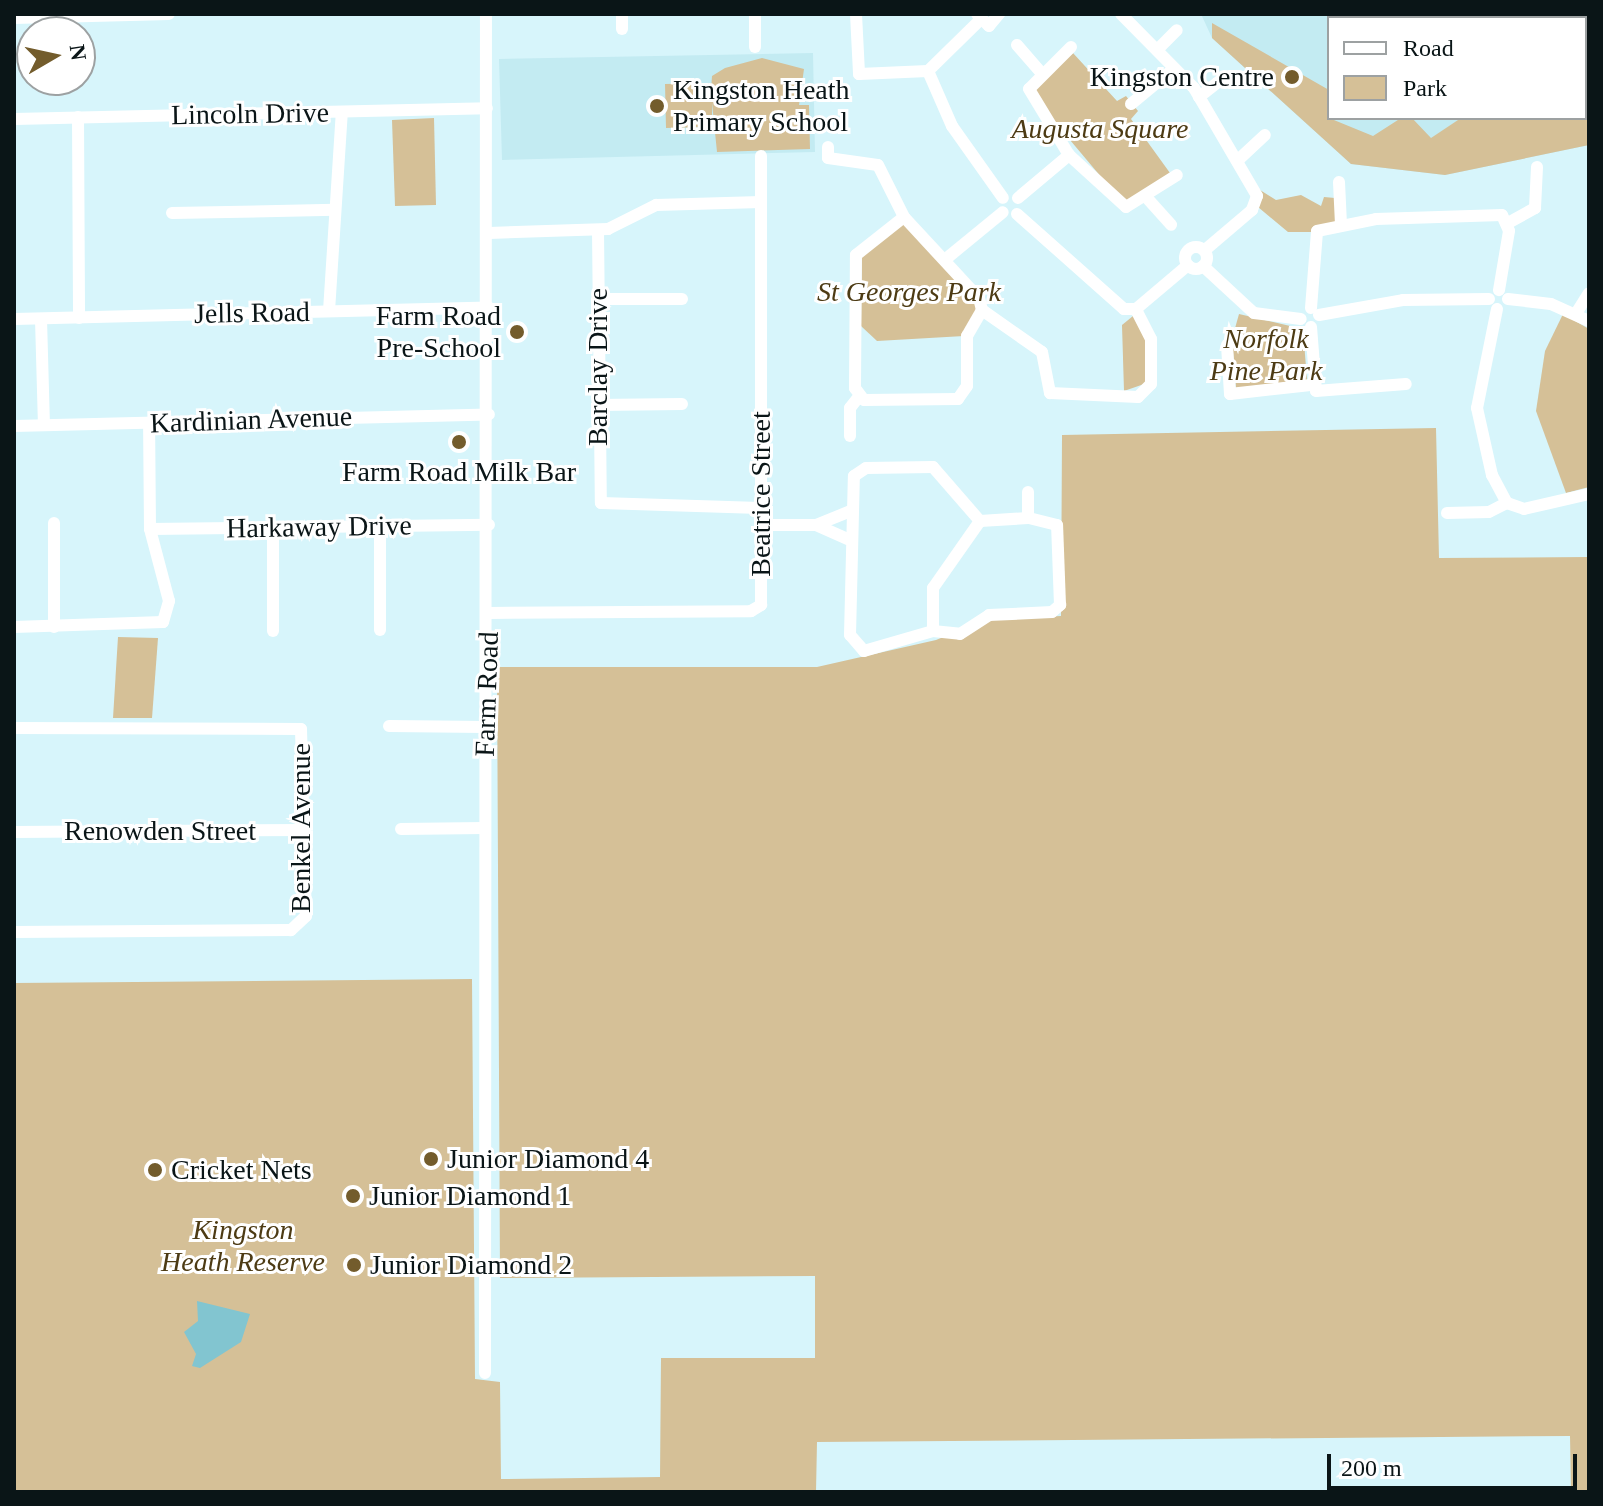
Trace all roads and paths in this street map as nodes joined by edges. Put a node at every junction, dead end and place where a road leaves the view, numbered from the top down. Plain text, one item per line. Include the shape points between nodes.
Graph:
1 (152, 14) edge
2 (169, 14) edge
3 (486, 14) edge
4 (622, 14) edge
5 (755, 14) edge
6 (856, 14) edge
7 (999, 14) edge
8 (1121, 14) edge
9 (20, 16) edge
10 (978, 18) edge
11 (622, 29) dead end
12 (1177, 30) dead end
13 (1017, 45) dead end
14 (755, 47) dead end
15 (1071, 47) dead end
16 (1159, 48) junction
17 (928, 71) junction
18 (1171, 71) junction
19 (1041, 73) junction
20 (1222, 79) dead end
21 (1199, 97) junction
22 (1131, 104) dead end
23 (487, 108) junction
24 (342, 112) junction
25 (78, 117) junction
26 (14, 119) edge
27 (1265, 135) dead end
28 (826, 155) dead end
29 (1069, 155) junction
30 (761, 156) dead end
31 (1237, 161) junction
32 (1537, 167) dead end
33 (1177, 175) dead end
34 (1339, 182) dead end
35 (1003, 198) junction
36 (1018, 198) junction
37 (1147, 198) junction
38 (761, 202) junction
39 (335, 210) junction
40 (1003, 212) junction
41 (172, 213) dead end
42 (1017, 214) junction
43 (904, 217) junction
44 (1508, 223) junction
45 (1171, 225) dead end
46 (1341, 225) junction
47 (598, 230) junction
48 (489, 233) junction
49 (1205, 250) junction
50 (947, 258) junction
51 (1188, 265) junction
52 (1203, 266) junction
53 (1589, 293) edge
54 (1504, 294) junction
55 (598, 299) junction
56 (682, 299) dead end
57 (1493, 304) junction
58 (489, 307) junction
59 (1136, 309) junction
60 (982, 310) junction
61 (329, 311) junction
62 (1315, 311) junction
63 (1577, 312) junction
64 (79, 318) junction
65 (14, 319) edge
66 (41, 319) junction
67 (1589, 321) edge
68 (1306, 323) junction
69 (1227, 345) dead end
70 (1406, 384) dead end
71 (1310, 385) junction
72 (860, 395) junction
73 (682, 404) dead end
74 (598, 405) junction
75 (489, 414) junction
76 (149, 423) junction
77 (44, 425) junction
78 (14, 426) edge
79 (850, 436) dead end
80 (1028, 492) dead end
81 (1589, 494) edge
82 (1507, 503) junction
83 (760, 508) junction
84 (850, 511) junction
85 (1447, 513) dead end
86 (1028, 518) junction
87 (980, 521) junction
88 (54, 523) dead end
89 (489, 525) junction
90 (761, 525) junction
91 (816, 525) junction
92 (380, 527) junction
93 (273, 528) junction
94 (150, 529) junction
95 (850, 540) junction
96 (489, 613) junction
97 (14, 627) edge
98 (54, 627) junction
99 (380, 630) dead end
100 (273, 631) dead end
101 (933, 631) junction
102 (389, 726) dead end
103 (485, 727) junction
104 (14, 728) edge
105 (484, 828) junction
106 (401, 829) dead end
107 (305, 830) junction
108 (14, 832) edge
109 (14, 932) edge
110 (485, 1373) dead end

1 - 2 street
1 - 9 street
3 - 23 street, Farm Road
4 - 11 street
5 - 14 street
6 - 17 street via 859,74
7 - 10 street via 993,25
8 - 16 street
10 - 17 street
12 - 16 street
13 - 19 street
15 - 19 street
16 - 18 street
17 - 35 street via 952,126
18 - 21 street
18 - 22 street
19 - 29 street via 1029,96
20 - 21 street
21 - 31 street
23 - 24 street, Lincoln Drive
23 - 48 street, Farm Road
24 - 25 street, Lincoln Drive
24 - 39 street
25 - 26 street, Lincoln Drive
25 - 64 street
27 - 31 street
28 - 43 street via 878,165
29 - 36 street
29 - 37 street via 1120,205
30 - 38 street, Beatrice Street
31 - 49 street via 1256,204
32 - 44 street via 1535,208
33 - 37 street
34 - 46 street
35 - 36 street
35 - 40 street
36 - 42 street
37 - 45 street
38 - 47 street via 656,205
38 - 83 street, Beatrice Street
39 - 41 street
39 - 61 street
40 - 42 street
40 - 50 street
42 - 59 street via 1079,276 1124,309
43 - 50 street
43 - 72 street via 856,255
44 - 46 street via 1492,213
44 - 54 street
46 - 62 street via 1313,237
47 - 48 street
47 - 55 street, Barclay Drive
48 - 58 street, Farm Road
49 - 51 street via 1188,250
49 - 52 street
50 - 60 street
51 - 52 street
51 - 59 street
52 - 68 street via 1254,313
53 - 63 street
54 - 57 street
54 - 63 street
55 - 56 street
55 - 74 street, Barclay Drive
57 - 62 street via 1403,300
57 - 82 street via 1477,408 1482,445
58 - 61 street, Jells Road
58 - 75 street, Farm Road
59 - 60 street via 1151,339 1151,384 1138,397 1050,393 1042,352
60 - 72 street via 967,336 967,386 958,399
61 - 64 street, Jells Road
62 - 68 street
63 - 67 street
64 - 66 street, Jells Road
65 - 66 street, Jells Road
66 - 77 street
68 - 71 street
69 - 71 street via 1230,394
70 - 71 street via 1324,393
72 - 79 street via 850,408
73 - 74 street
74 - 83 street, Barclay Drive via 598,508
75 - 76 street, Kardinian Avenue
75 - 89 street, Farm Road
76 - 77 street, Kardinian Avenue
76 - 94 street
77 - 78 street, Kardinian Avenue
80 - 86 street
81 - 82 street via 1524,509
82 - 85 street via 1489,512
83 - 90 street, Beatrice Street
84 - 87 street via 854,476 866,468 933,467
84 - 91 street
84 - 95 street
86 - 87 street
86 - 101 street via 1053,522 1059,533 1057,609 989,615 960,634
87 - 101 street via 933,588
88 - 98 street
89 - 92 street, Harkaway Drive
89 - 96 street, Farm Road
90 - 91 street
90 - 96 street, Beatrice Street via 756,610
91 - 95 street
92 - 93 street, Harkaway Drive
92 - 99 street
93 - 94 street, Harkaway Drive
93 - 100 street
94 - 98 street via 169,601 157,626
95 - 101 street via 854,646 925,639
96 - 103 street, Farm Road
97 - 98 street
102 - 103 street
103 - 105 street, Farm Road
104 - 107 street, Benkel Avenue via 298,727 305,738
105 - 106 street
105 - 110 street, Farm Road via 491,1126
107 - 108 street, Renowden Street
107 - 109 street, Benkel Avenue via 306,916 298,929

